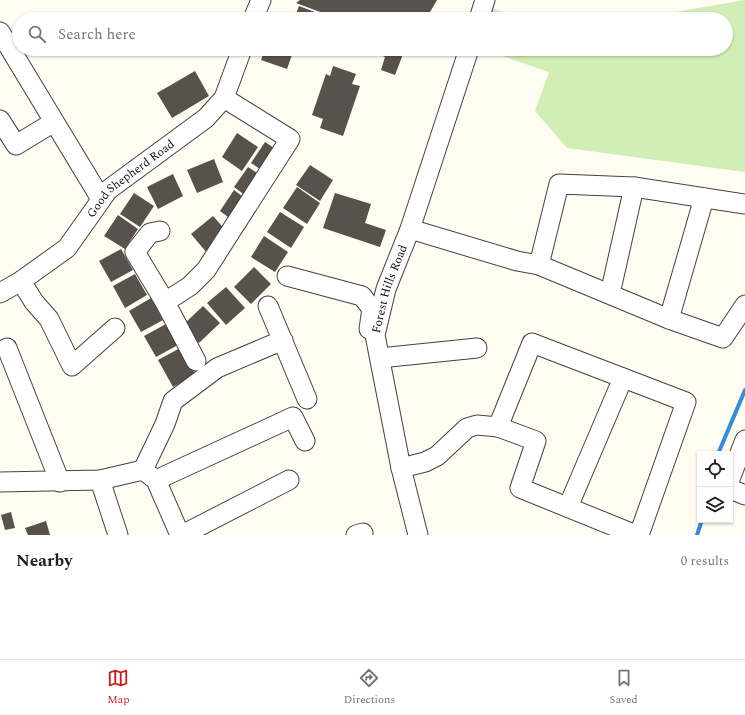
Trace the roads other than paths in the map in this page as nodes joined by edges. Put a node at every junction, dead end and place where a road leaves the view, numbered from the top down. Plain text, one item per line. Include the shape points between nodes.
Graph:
1 (261, 0) edge
2 (485, 0) edge
3 (257, 12) edge
4 (481, 12) edge
5 (0, 32) edge
6 (12, 52) edge
7 (14, 56) edge
8 (239, 56) edge
9 (467, 56) edge
10 (224, 98) junction
11 (0, 120) edge
12 (54, 122) junction
13 (634, 187) junction
14 (704, 198) junction
15 (101, 199) junction
16 (745, 204) edge
17 (410, 229) junction
18 (160, 230) dead end
19 (539, 265) junction
20 (287, 276) dead end
21 (21, 281) junction
22 (0, 292) edge
23 (610, 294) junction
24 (165, 302) junction
25 (745, 305) edge
26 (268, 306) dead end
27 (669, 319) junction
28 (115, 328) dead end
29 (375, 335) junction
30 (283, 340) junction
31 (7, 348) dead end
32 (478, 348) dead end
33 (380, 358) junction
34 (196, 361) dead end
35 (623, 378) junction
36 (307, 398) dead end
37 (498, 427) junction
38 (745, 440) edge
39 (305, 441) dead end
40 (401, 468) junction
41 (733, 471) edge
42 (150, 475) junction
43 (100, 480) junction
44 (289, 480) dead end
45 (0, 482) edge
46 (60, 482) junction
47 (733, 490) edge
48 (745, 495) edge
49 (568, 507) junction
50 (118, 535) edge
51 (181, 535) edge
52 (418, 535) edge
53 (638, 535) edge

1 - 3 street
2 - 4 street
5 - 6 street
7 - 12 street
8 - 10 street, Good Shepherd Road
9 - 17 street, Forest Hills Road
10 - 15 street, Good Shepherd Road via 206,118 108,190
10 - 24 street via 290,139 206,270 190,286
11 - 12 street via 16,146
12 - 15 street
13 - 14 street
13 - 19 street via 559,184
13 - 23 street
14 - 16 street
14 - 27 street
15 - 21 street, Good Shepherd Road via 67,248
17 - 19 street via 517,261
17 - 29 street, Forest Hills Road via 386,289
18 - 24 street via 150,233 135,252
19 - 23 street
20 - 29 street via 362,296 372,309 369,333
21 - 22 street, Good Shepherd Road
21 - 28 street via 49,319 72,366
23 - 27 street
24 - 34 street
25 - 27 street via 722,338
26 - 30 street
29 - 33 street, Forest Hills Road
30 - 36 street
30 - 42 street via 217,368 173,401
31 - 46 street
32 - 33 street
33 - 40 street, Forest Hills Road
35 - 37 street via 532,342
35 - 49 street
35 - 53 street via 686,402
37 - 40 street via 477,425 467,428 437,456
37 - 49 street via 536,441 520,488
38 - 41 street
39 - 42 street via 294,417
40 - 52 street, Forest Hills Road
42 - 43 street
42 - 51 street
43 - 46 street
43 - 50 street
44 - 51 street
45 - 46 street
47 - 48 street
49 - 53 street

